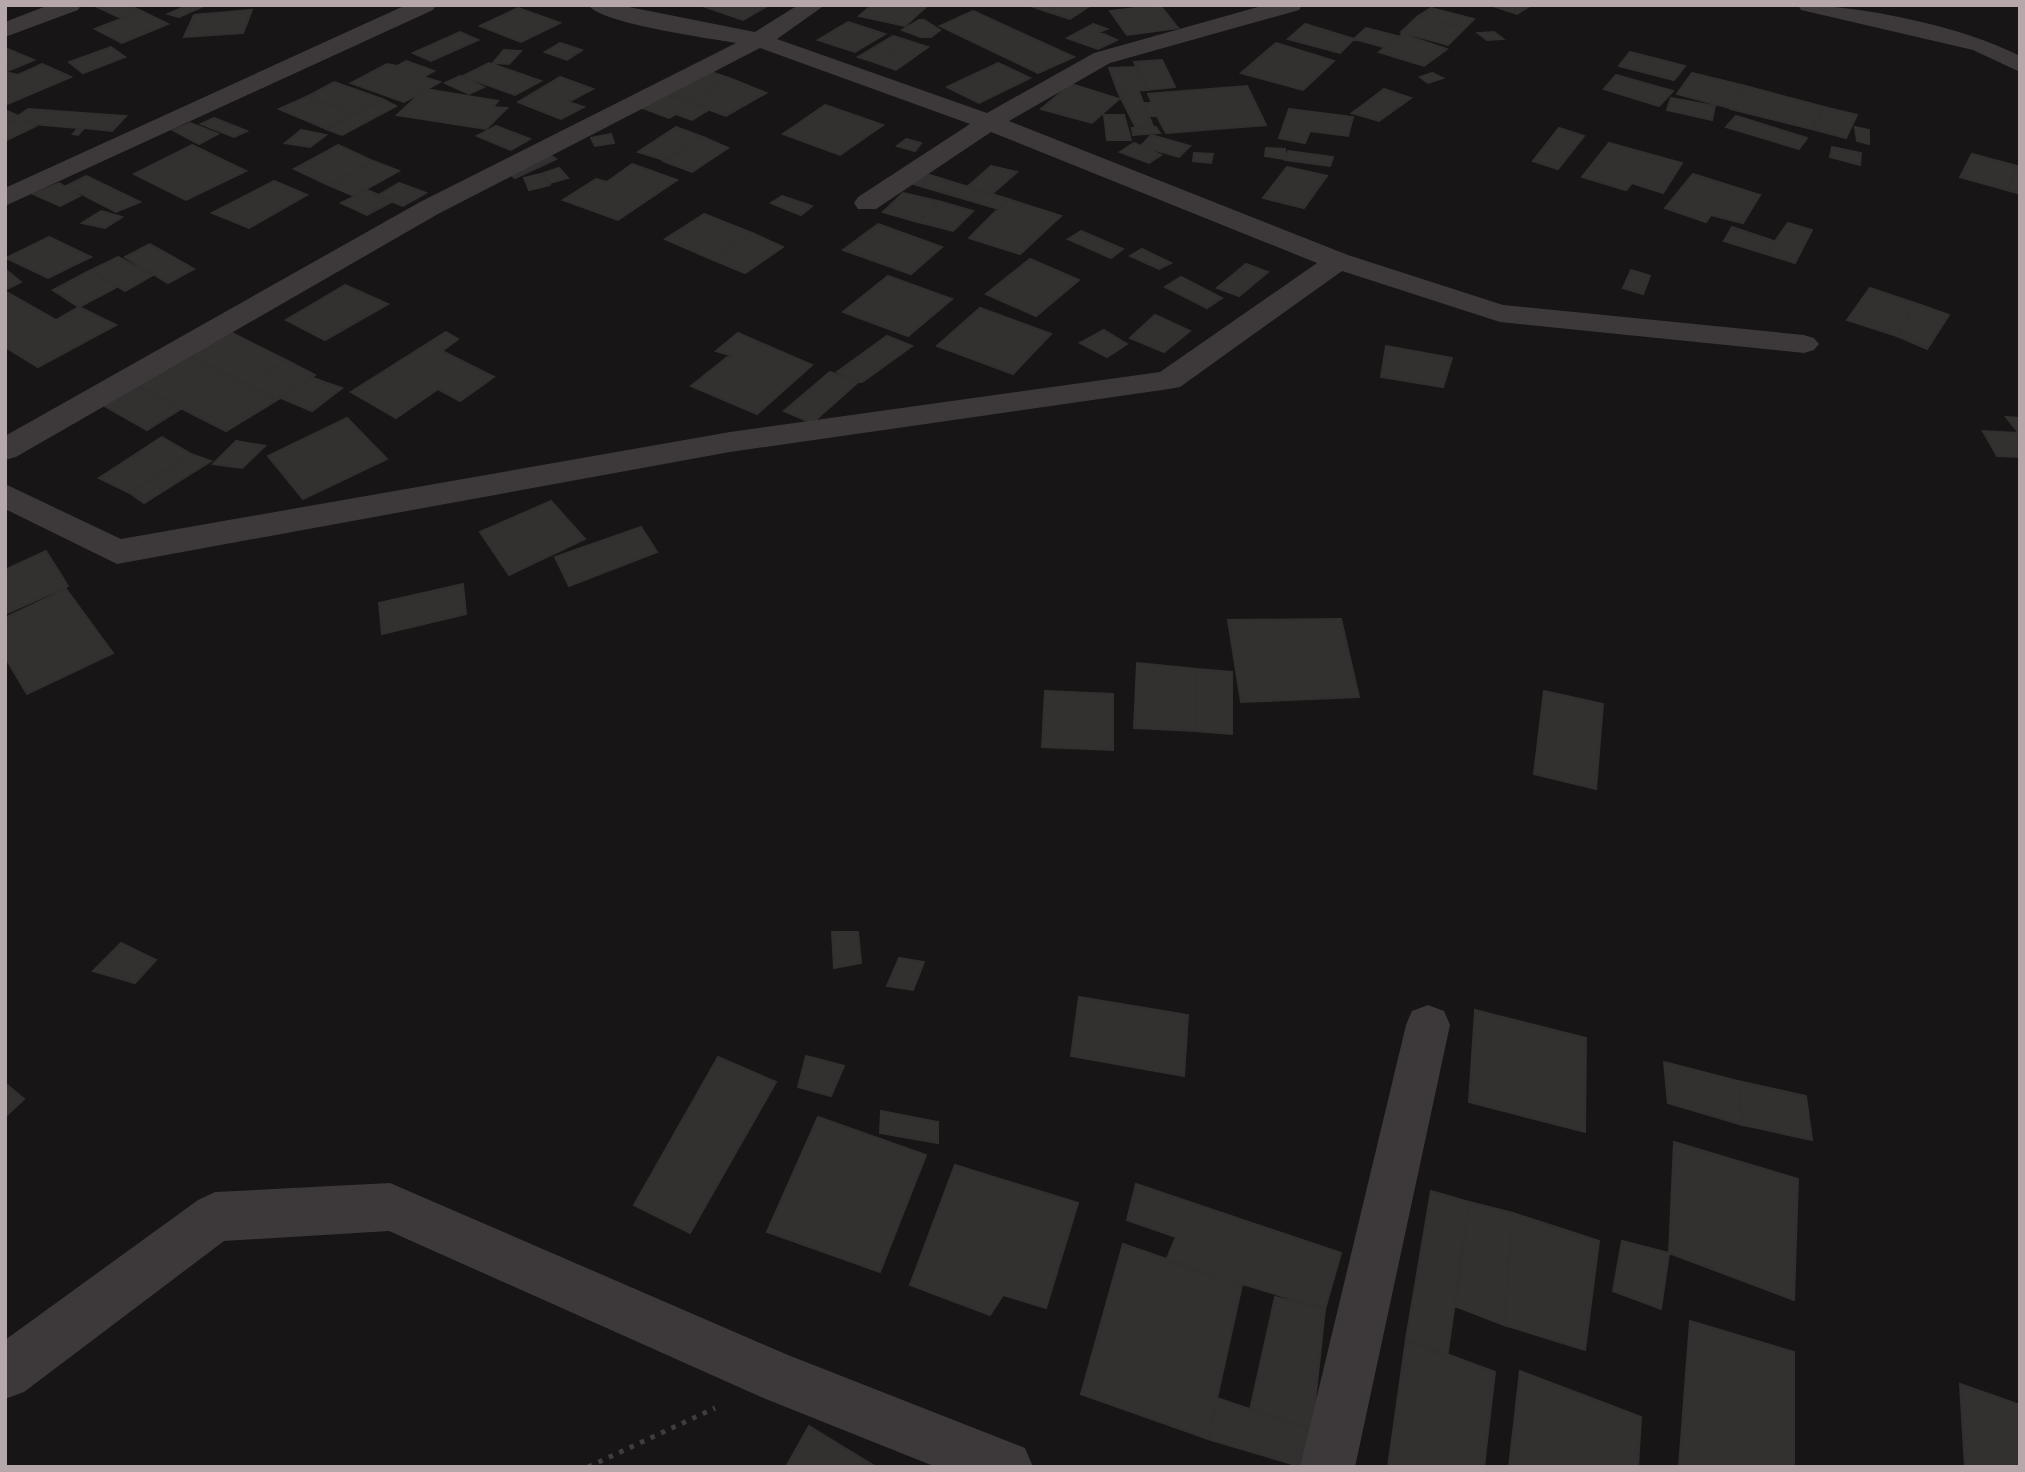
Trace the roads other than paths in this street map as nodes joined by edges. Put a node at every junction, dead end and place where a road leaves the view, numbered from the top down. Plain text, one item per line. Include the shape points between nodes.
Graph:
1 (70, 5) edge
2 (425, 5) edge
3 (599, 5) edge
4 (814, 5) edge
5 (1291, 5) edge
6 (1809, 5) edge
7 (5, 30) edge
8 (759, 40) junction
9 (2020, 65) edge
10 (989, 122) junction
11 (5, 198) edge
12 (867, 203) dead end
13 (1338, 261) junction
14 (1804, 344) dead end
15 (5, 450) edge
16 (5, 495) edge
17 (1427, 1025) dead end
18 (5, 1373) edge
19 (1006, 1467) edge
20 (1327, 1467) edge

1 - 7 street
2 - 11 street
3 - 8 street via 623,15
4 - 8 street
5 - 10 street via 1102,58
6 - 9 street via 1981,45
8 - 10 street
8 - 15 street via 429,208
10 - 12 street
10 - 13 street
13 - 14 street via 1500,313
13 - 16 street via 1170,380 730,442 117,552
17 - 20 street
18 - 19 street via 215,1217 390,1207 780,1378

